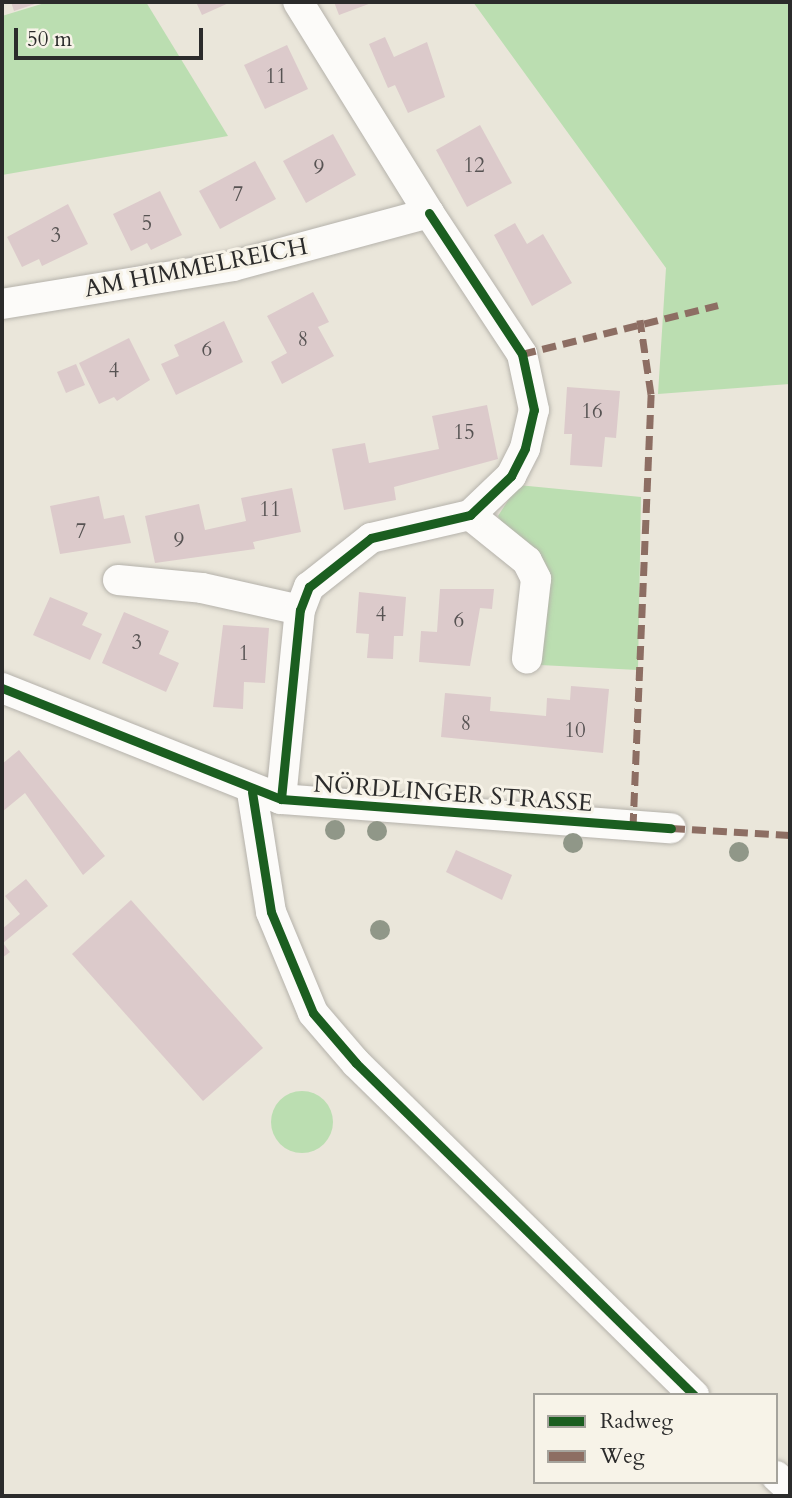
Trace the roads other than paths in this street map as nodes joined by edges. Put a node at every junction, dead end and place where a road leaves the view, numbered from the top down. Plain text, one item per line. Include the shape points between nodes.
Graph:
1 (298, 2) edge
2 (429, 213) junction
3 (2, 304) edge
4 (470, 515) junction
5 (118, 580) dead end
6 (300, 610) junction
7 (527, 658) dead end
8 (2, 688) edge
9 (251, 792) junction
10 (281, 799) junction
11 (671, 828) dead end
12 (692, 1393) edge

1 - 2 street
2 - 3 street, AM HIMMELREICH via 233,266
2 - 4 street via 522,354 534,410 525,448 511,476
4 - 6 street via 371,538 334,562 309,587
4 - 7 street via 527,561 536,579
5 - 6 street via 202,588
6 - 10 street
8 - 9 street, NÖRDLINGER STRASSE
9 - 10 street, NÖRDLINGER STRASSE
9 - 12 street via 271,912 313,1013 356,1063
10 - 11 street, NÖRDLINGER STRASSE

